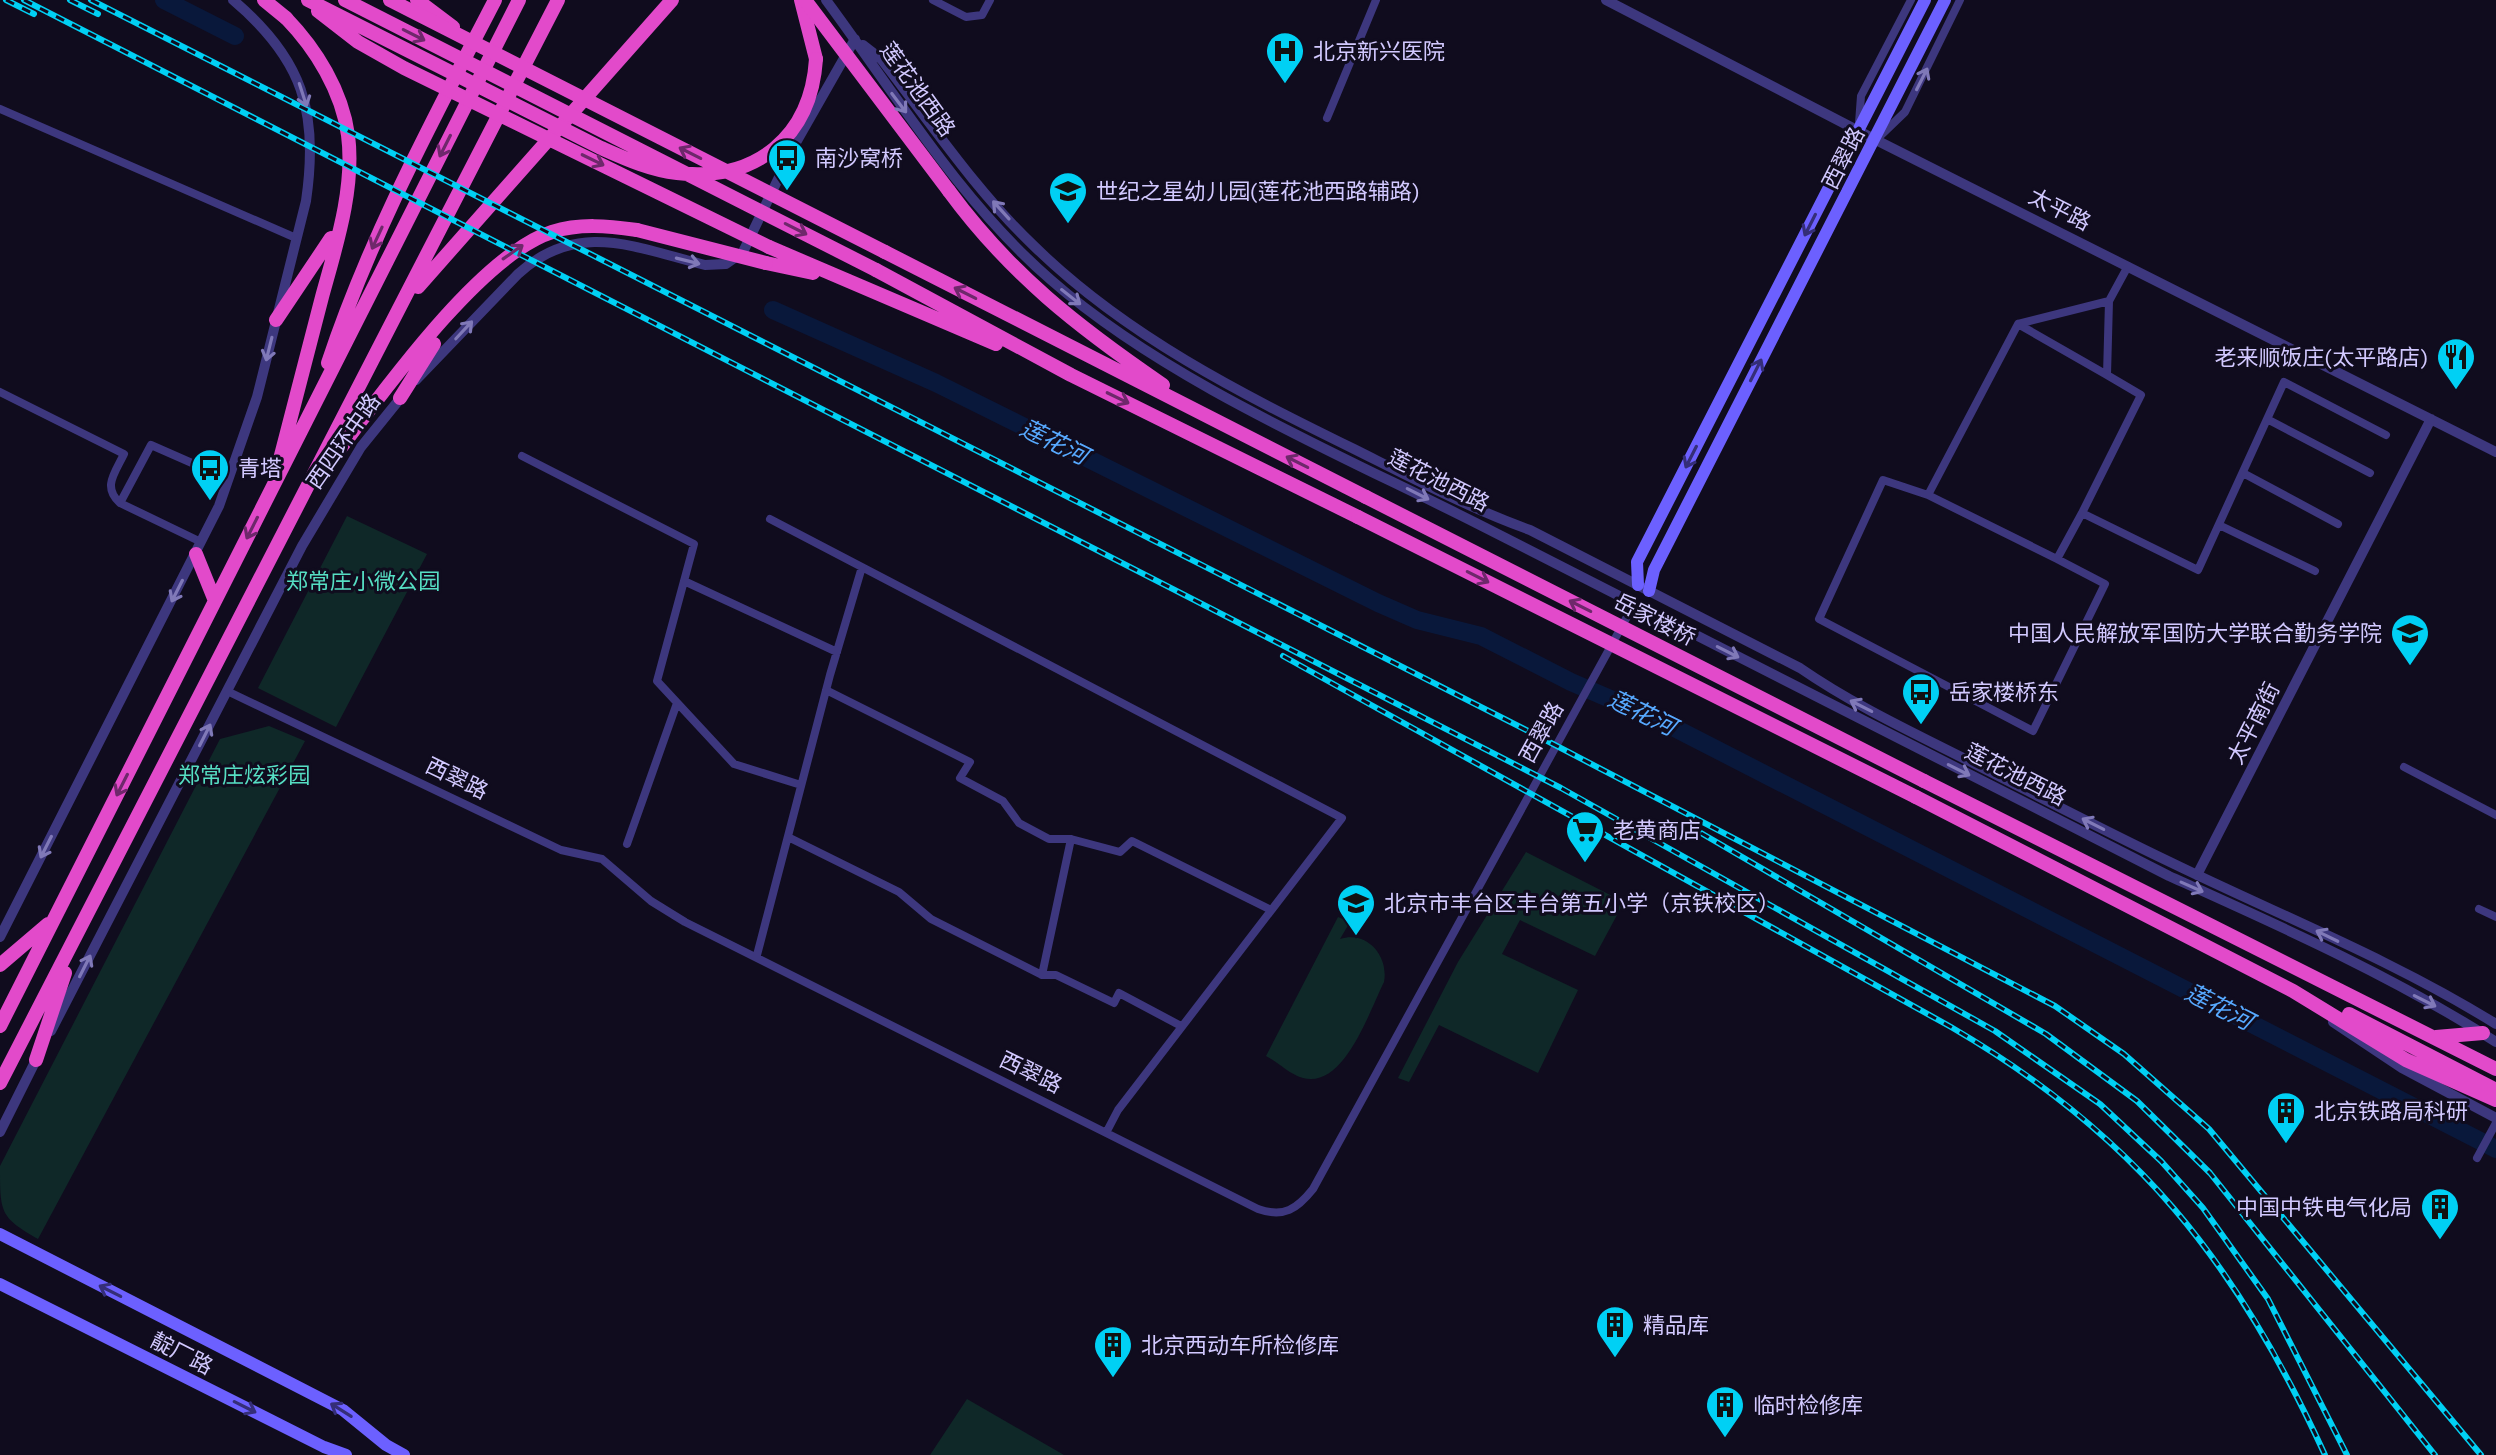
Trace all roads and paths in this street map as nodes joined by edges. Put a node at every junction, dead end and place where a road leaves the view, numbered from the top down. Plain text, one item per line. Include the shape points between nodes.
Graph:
1 (233, 0) edge
2 (264, 0) edge
3 (280, 0) edge
4 (307, 0) edge
5 (345, 0) edge
6 (390, 0) edge
7 (417, 0) edge
8 (495, 0) edge
9 (519, 0) edge
10 (660, 0) edge
11 (672, 0) edge
12 (803, 0) edge
13 (826, 0) edge
14 (933, 0) edge
15 (990, 0) edge
16 (1376, 0) edge
17 (1606, 0) edge
18 (1911, 0) edge
19 (1925, 0) edge
20 (1945, 0) edge
21 (1960, 0) edge
22 (555, 5) edge
23 (266, 27) junction
24 (641, 36) junction
25 (855, 39) junction
26 (473, 42) junction
27 (0, 109) edge
28 (1327, 118) dead end
29 (1858, 131) junction
30 (1876, 140) junction
31 (344, 208) junction
32 (296, 238) junction
33 (2128, 266) junction
34 (848, 281) junction
35 (465, 295) junction
36 (2109, 301) junction
37 (397, 312) junction
38 (276, 320) junction
39 (2018, 324) junction
40 (1071, 375) junction
41 (2107, 375) junction
42 (0, 392) edge
43 (400, 398) junction
44 (314, 407) junction
45 (1213, 419) junction
46 (2267, 419) junction
47 (2431, 419) junction
48 (2386, 435) dead end
49 (2496, 452) edge
50 (522, 456) dead end
51 (201, 467) dead end
52 (2243, 473) junction
53 (2370, 473) dead end
54 (272, 489) junction
55 (1928, 495) junction
56 (120, 503) junction
57 (300, 503) junction
58 (2082, 513) junction
59 (770, 519) dead end
60 (2338, 524) dead end
61 (2219, 525) junction
62 (198, 548) junction
63 (2057, 559) junction
64 (862, 567) junction
65 (2315, 571) dead end
66 (684, 581) junction
67 (1644, 588) junction
68 (215, 601) junction
69 (1634, 604) junction
70 (837, 652) junction
71 (826, 690) junction
72 (227, 691) junction
73 (677, 703) junction
74 (2404, 767) dead end
75 (801, 785) junction
76 (2496, 815) edge
77 (788, 837) junction
78 (1071, 839) junction
79 (627, 844) dead end
80 (2197, 875) junction
81 (2479, 909) dead end
82 (1271, 910) junction
83 (2496, 917) edge
84 (4, 918) edge
85 (55, 919) junction
86 (79, 931) junction
87 (0, 937) edge
88 (757, 955) junction
89 (0, 965) edge
90 (1042, 975) junction
91 (2293, 991) junction
92 (0, 1026) edge
93 (1181, 1026) junction
94 (2491, 1030) edge
95 (2433, 1037) junction
96 (36, 1060) junction
97 (2496, 1069) edge
98 (0, 1083) edge
99 (2496, 1090) edge
100 (2496, 1100) edge
101 (2496, 1120) edge
102 (1107, 1131) junction
103 (0, 1132) edge
104 (2477, 1158) dead end
105 (0, 1234) edge
106 (0, 1284) edge
107 (346, 1455) edge
108 (404, 1455) edge

1 - 23 street
2 - 31 highway, bridge via 310,45 336,95 348,134
3 - 23 street
4 - 12 highway, bridge via 601,148 644,167 700,175 747,166 767,155 797,123 814,83 816,59
4 -> 34 highway, bridge via 338,28 404,68
5 -> 40 highway, bridge
6 - 26 highway, bridge
7 - 26 highway, bridge
8 -> 44 highway via 352,291
9 -> 44 highway, 西四环中路
10 - 24 highway
11 - 24 highway
12 - 45 highway, bridge via 1010,266 1049,302
13 - 25 street
14 - 15 street via 966,17 982,15
16 - 28 street
17 - 29 street, 太平路
18 - 29 street via 1861,96
19 - 29 main road, 西翠路
20 - 30 main road, 西翠路
30 -> 21 street via 1905,112
22 - 37 highway, 西四环中路
23 -> 32 street via 302,89 311,121 311,169
24 - 37 highway
43 -> 25 street, 西四环中路 via 518,274 560,246 607,241 705,265 735,259 749,243 794,146
67 -> 25 street, 莲花池西路 via 1289,417 1141,334 1031,244 881,59
25 -> 69 street, 莲花池西路 via 971,198 1023,256 1102,320 1227,396
45 -> 26 highway, bridge
27 - 32 street
29 - 30 street, 太平路
29 -> 67 main road, 西翠路 via 1637,562
30 - 33 street, 太平路
67 -> 30 main road, 西翠路
31 - 38 highway via 328,247
31 - 54 highway
32 - 38 street
33 - 36 street
33 - 47 street, 太平路
35 -> 34 highway, bridge via 504,259 552,232 580,226 637,230
34 - 40 highway
35 - 43 highway
35 - 57 highway
36 - 39 street
36 - 41 street
37 - 57 highway, 西四环中路
38 -> 62 street via 244,441
39 - 41 street
39 - 55 street
40 -> 91 highway, 岳家楼桥, bridge
41 - 58 street via 2141,395
42 - 56 street via 124,454 109,484
43 - 72 street, 西四环中路 via 333,492
44 - 54 highway, 西四环中路
95 -> 45 highway, 岳家楼桥, bridge
46 - 48 street via 2284,382
46 - 52 street
46 - 53 street
47 - 49 street, 太平路
47 - 80 street, 太平南街
50 - 66 street via 694,544
51 - 56 street via 151,445
52 - 60 street
52 - 61 street
54 -> 68 highway, 西四环中路
55 - 63 street
55 - 63 street via 1883,480 1819,619 2033,731 2105,584
56 - 62 street
57 - 86 highway, 西四环中路
58 - 61 street via 2198,570
58 - 63 street
59 - 64 street
61 - 65 street
62 - 68 highway
62 -> 84 street
64 - 70 street
64 - 82 street via 1342,818
66 - 70 street
66 - 73 street via 657,681
67 - 69 street
80 -> 67 street, 莲花池西路 via 1837,693 1800,668
68 -> 85 highway, 西四环中路
69 -> 94 street, 莲花池西路 via 2169,876
69 - 102 street, 西翠路 via 1302,1204 1282,1214 1258,1209
70 - 71 street
71 - 75 street
71 - 78 street via 970,762 960,778 1003,801 1019,823 1049,839
72 - 88 street, 西翠路 via 561,850 602,859 651,901
96 -> 72 street, 西四环中路
73 - 75 street via 734,764
73 - 79 street
74 - 76 street
75 - 77 street
77 - 88 street
77 - 90 street via 899,892 931,919
78 - 82 street via 1120,852 1132,841
78 - 90 street
94 -> 80 street, 莲花池西路 via 2283,914
81 - 83 street
82 - 93 street
84 - 87 street
85 - 89 highway
85 - 92 highway, 西四环中路
86 - 96 highway
86 - 98 highway, 西四环中路
88 - 102 street, 西翠路
90 - 93 street via 1056,975 1114,1003 1119,993
91 - 99 highway via 2354,1016
91 - 100 highway via 2406,1060
91 - 101 street via 2376,1053
93 - 102 street
94 - 95 highway
95 - 97 highway
96 - 103 street, 西四环中路
101 - 104 street
108 -> 105 main road via 343,1410
106 -> 107 main road, 靛厂路

